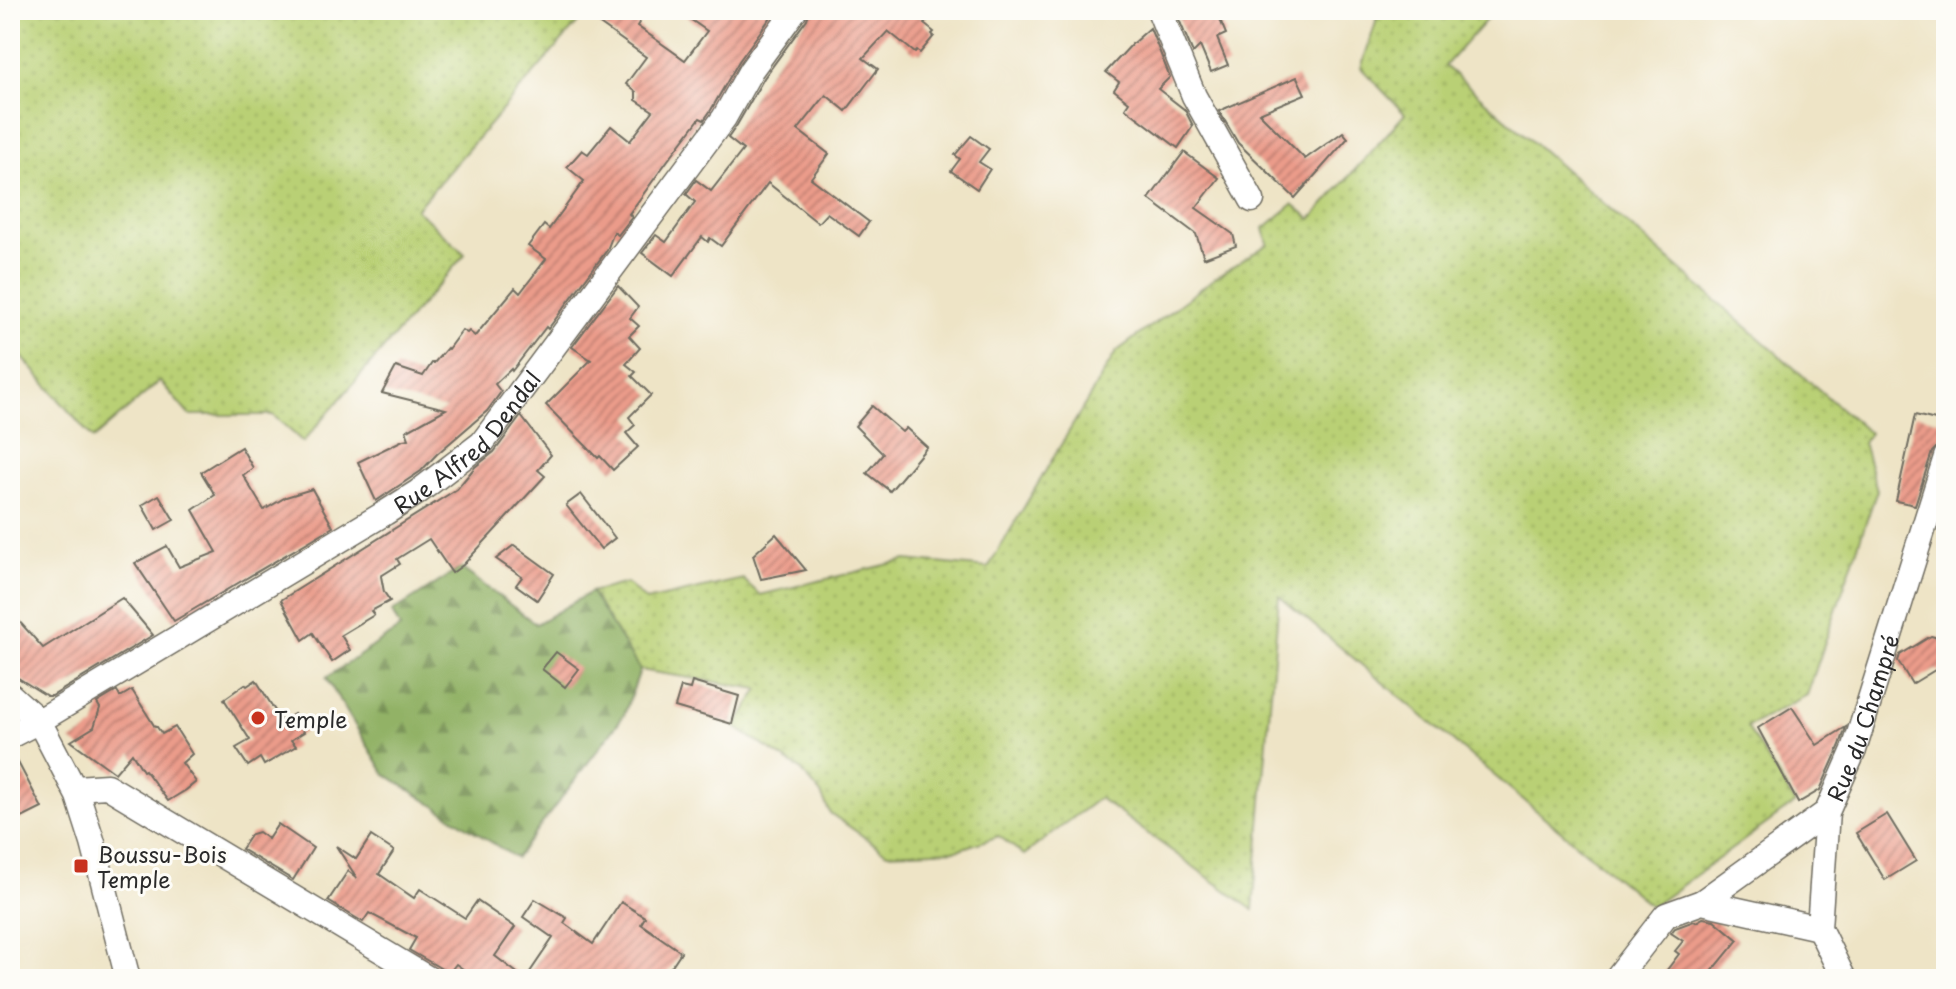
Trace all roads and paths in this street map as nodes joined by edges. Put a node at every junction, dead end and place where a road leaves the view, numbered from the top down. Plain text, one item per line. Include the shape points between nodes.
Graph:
1 (795, 10) edge
2 (1159, 10) edge
3 (1252, 200) dead end
4 (1946, 457) edge
5 (10, 695) edge
6 (39, 721) junction
7 (10, 736) edge
8 (75, 788) junction
9 (1827, 812) junction
10 (1702, 902) junction
11 (1819, 928) junction
12 (128, 979) edge
13 (429, 979) edge
14 (1616, 979) edge
15 (1844, 979) edge

1 - 6 street, Rue Alfred Dendal via 724,118 480,446 385,513
2 - 3 street via 1194,96
4 - 9 street, Rue du Champré via 1854,750
5 - 6 street
6 - 7 street, Rue Alfred Dendal
6 - 8 street
8 - 12 street
8 - 13 street via 107,786
9 - 10 street
9 - 11 street, Rue du Champré
10 - 11 street
10 - 14 street via 1666,915
11 - 15 street

